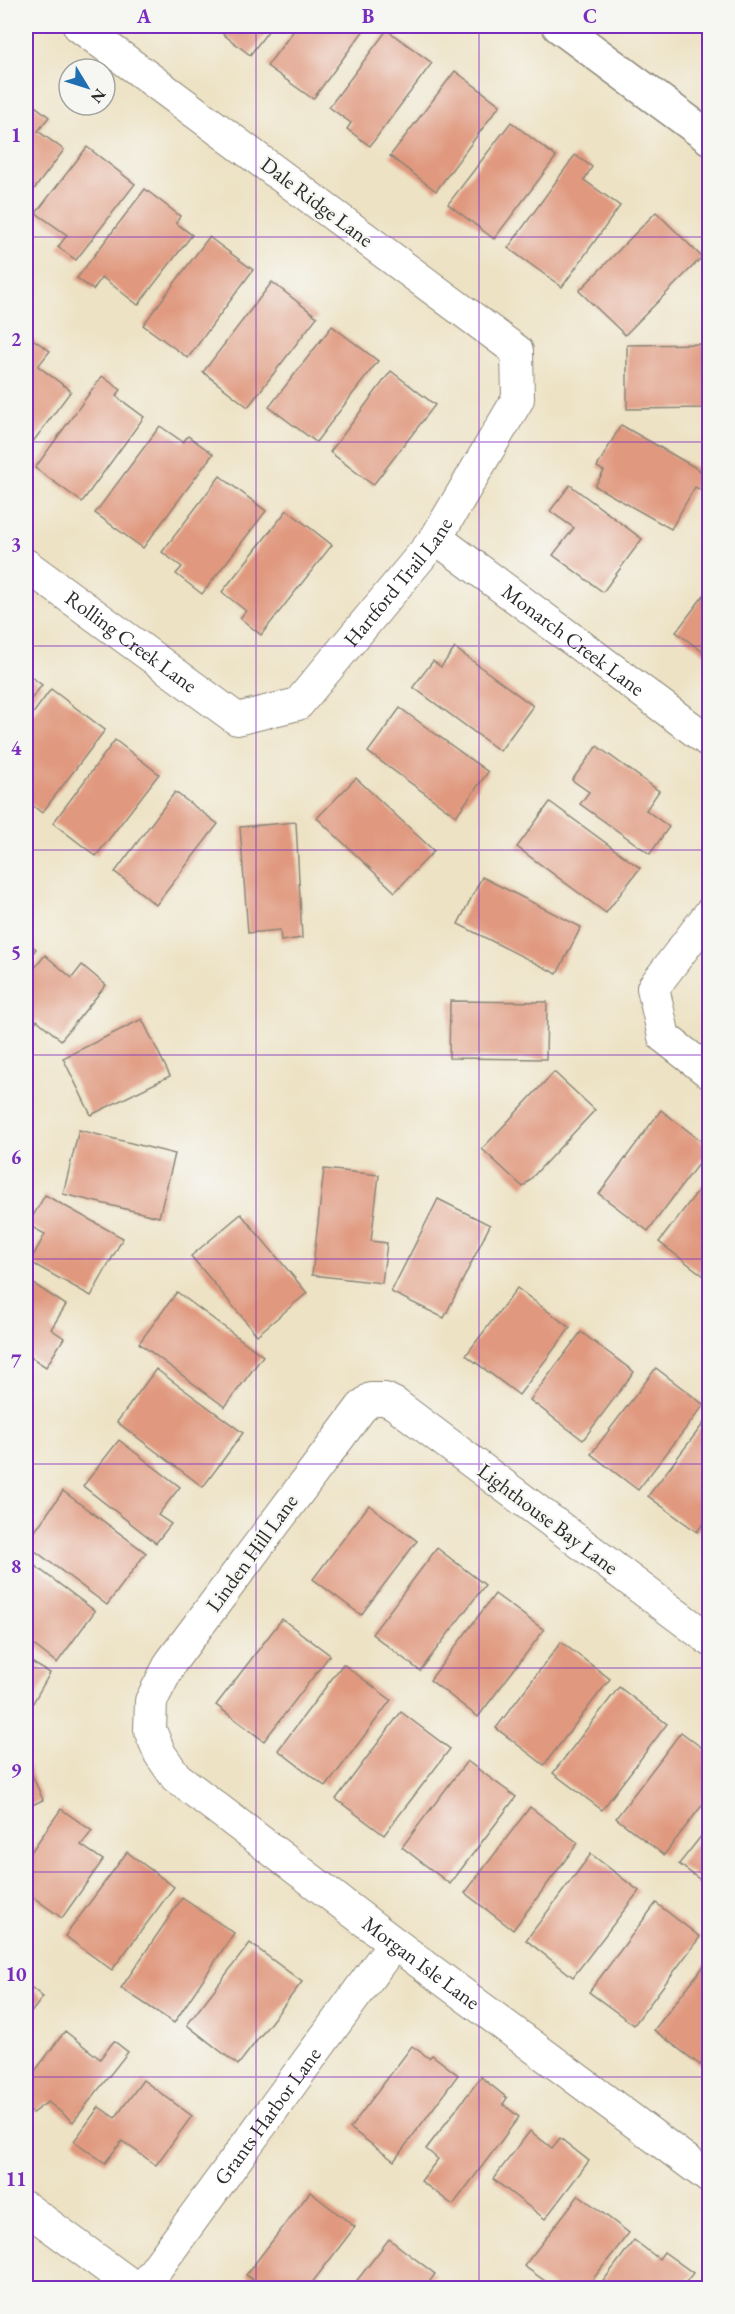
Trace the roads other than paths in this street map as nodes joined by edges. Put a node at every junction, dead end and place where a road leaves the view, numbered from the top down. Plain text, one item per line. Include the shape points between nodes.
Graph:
1 (79, 26) edge
2 (560, 26) edge
3 (710, 138) edge
4 (518, 399) joint
5 (436, 538) junction
6 (26, 565) edge
7 (237, 719) joint
8 (710, 742) edge
9 (710, 913) edge
10 (710, 1073) edge
11 (385, 1399) joint
12 (707, 1632) edge
13 (150, 1730) joint
14 (394, 1943) junction
15 (710, 2178) edge
16 (26, 2208) edge
17 (135, 2289) edge
18 (142, 2289) edge

1 - 4 street, Dale Ridge Lane via 517,351
2 - 3 street
4 - 5 street, Hartford Trail Lane
5 - 7 street, Hartford Trail Lane via 298,704
5 - 8 street, Monarch Creek Lane
6 - 7 street, Rolling Creek Lane
9 - 10 street via 653,988 664,1037
11 - 12 street, Lighthouse Bay Lane
11 - 13 street, Linden Hill Lane via 370,1399 361,1408 171,1662 151,1701
13 - 14 street, Morgan Isle Lane via 160,1755 176,1777
14 - 15 street, Morgan Isle Lane
14 - 18 street, Grants Harbor Lane
16 - 17 street

